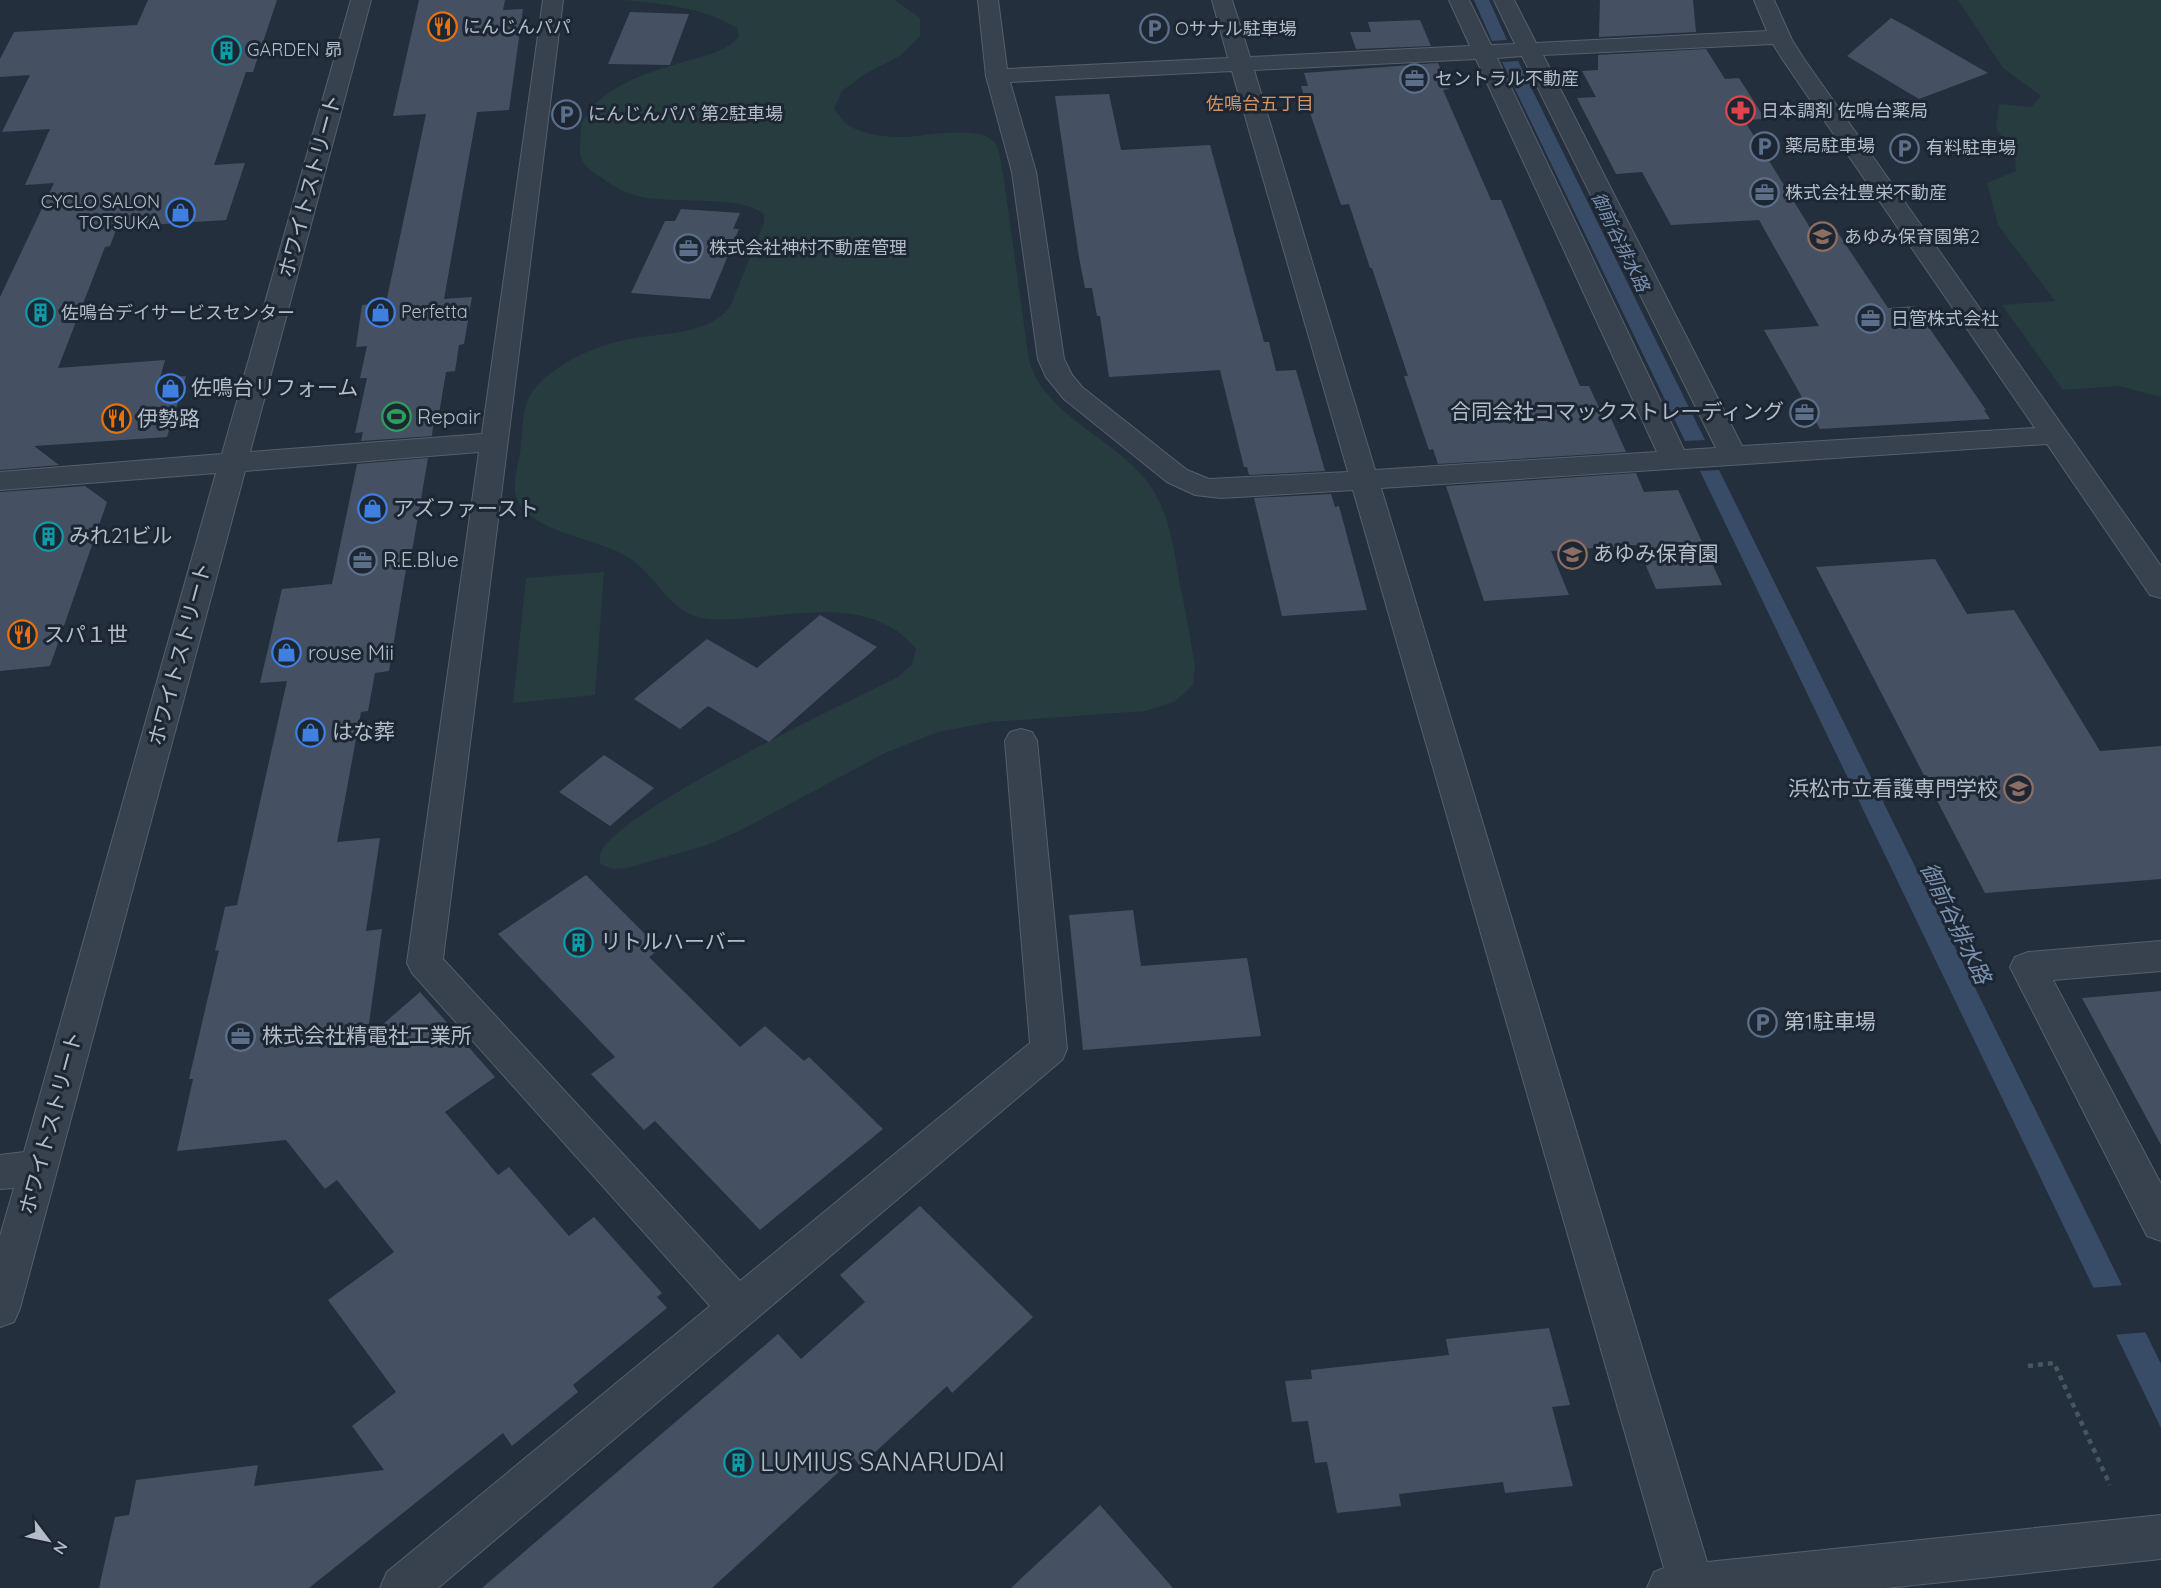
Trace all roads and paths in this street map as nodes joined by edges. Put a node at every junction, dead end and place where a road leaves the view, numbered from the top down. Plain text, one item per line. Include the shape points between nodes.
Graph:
1 (361, 0) edge
2 (553, 0) edge
3 (988, 0) edge
4 (1222, 0) edge
5 (1459, 0) edge
6 (1504, 0) edge
7 (1764, 0) edge
8 (1779, 37) junction
9 (1528, 50) junction
10 (1482, 52) junction
11 (1241, 64) junction
12 (997, 76) junction
13 (2056, 435) junction
14 (495, 442) junction
15 (1732, 455) junction
16 (1674, 459) junction
17 (233, 463) junction
18 (1364, 479) junction
19 (0, 481) edge
20 (2161, 588) edge
21 (1021, 741) dead end
22 (2161, 956) edge
23 (39, 1168) junction
24 (0, 1172) edge
25 (2161, 1222) edge
26 (0, 1308) edge
27 (738, 1308) junction
28 (2028, 1365) dead end
29 (2110, 1485) dead end
30 (2161, 1537) edge
31 (1681, 1587) edge
32 (403, 1588) edge

1 - 17 street, ホワイトストリート
2 - 14 street
3 - 12 street
4 - 11 street
5 - 10 street
6 - 9 street
7 - 8 street
8 - 9 street
8 - 13 street
9 - 10 street
9 - 15 street
10 - 11 street
10 - 16 street
11 - 12 street
11 - 18 street
12 - 18 street via 1024,172 1051,359 1062,382 1190,484 1221,489
13 - 15 street
13 - 20 street
14 - 17 street
14 - 27 street via 425,963
15 - 16 street
16 - 18 street
17 - 19 street
17 - 23 street, ホワイトストリート
18 - 31 street
21 - 27 street via 1048,1049
22 - 25 street via 2028,967
23 - 24 street
23 - 26 street, ホワイトストリート
27 - 32 street
28 - 29 path via 2054,1363
30 - 31 street

